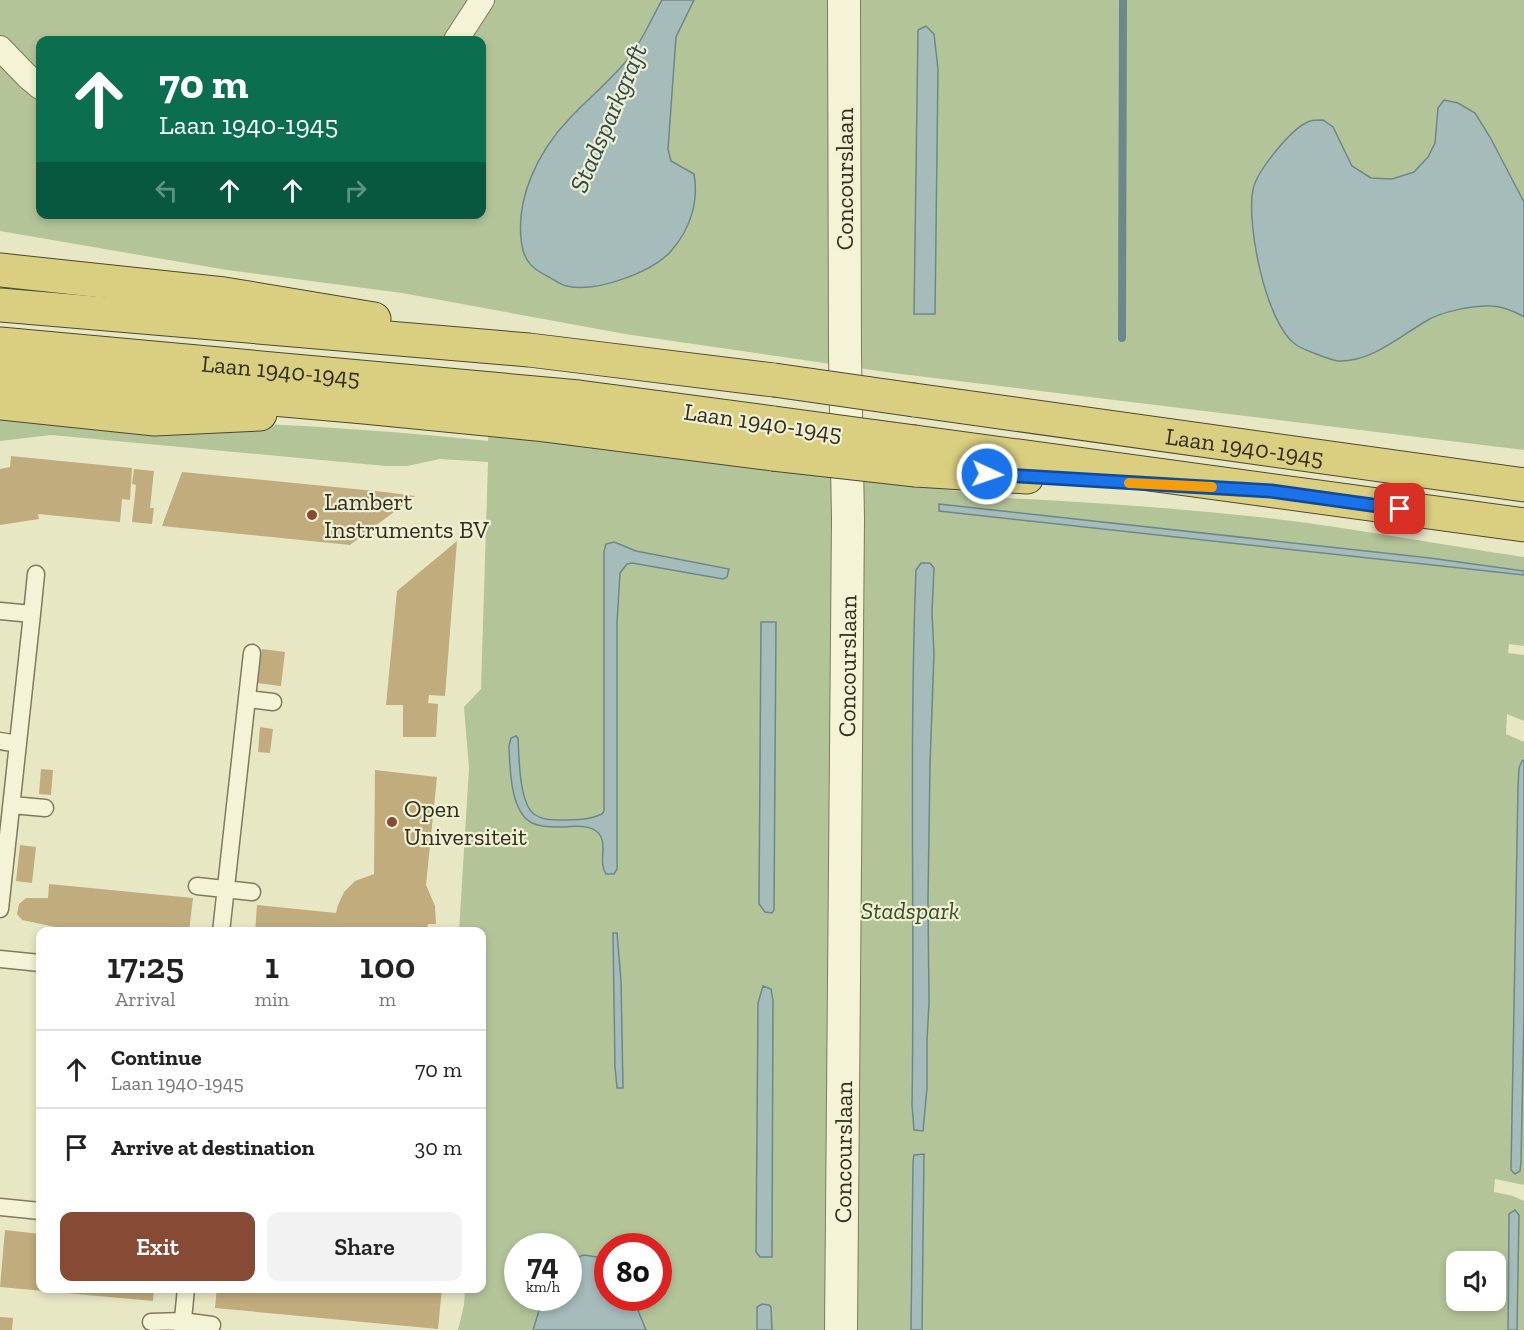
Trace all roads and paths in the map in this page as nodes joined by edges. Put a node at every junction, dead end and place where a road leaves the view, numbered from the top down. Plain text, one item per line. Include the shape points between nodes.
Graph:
1 (482, 0) edge
2 (844, 0) edge
3 (459, 36) edge
4 (0, 48) edge
5 (36, 84) edge
6 (0, 270) edge
7 (0, 305) edge
8 (0, 344) edge
9 (529, 350) junction
10 (0, 375) edge
11 (0, 403) edge
12 (364, 407) junction
13 (773, 439) junction
14 (1524, 485) edge
15 (1524, 525) edge
16 (36, 574) dead end
17 (0, 610) edge
18 (32, 614) junction
19 (252, 653) dead end
20 (247, 699) junction
21 (273, 702) dead end
22 (0, 741) edge
23 (18, 744) junction
24 (12, 805) junction
25 (45, 808) dead end
26 (2, 873) edge
27 (197, 886) dead end
28 (226, 889) junction
29 (252, 891) dead end
30 (0, 909) edge
31 (222, 927) edge
32 (0, 959) edge
33 (36, 963) edge
34 (0, 1207) edge
35 (36, 1211) edge
36 (185, 1293) edge
37 (152, 1322) dead end
38 (212, 1325) dead end
39 (182, 1326) edge
40 (841, 1330) edge

1 - 3 street
2 - 40 street, Concourslaan via 848,518
4 - 5 street
6 - 9 highway via 146,284 328,310
7 - 9 highway, Laan 1940-1945
8 - 13 highway, Laan 1940-1945 via 568,396
9 - 14 highway, Laan 1940-1945, bridge via 774,380
10 - 12 highway
11 - 12 highway via 154,419
12 - 13 highway via 536,424
13 - 15 highway, Laan 1940-1945, bridge via 1271,491
16 - 18 lane
17 - 18 lane
18 - 23 lane
19 - 20 lane
20 - 21 lane
20 - 28 lane
22 - 23 lane
23 - 24 lane
24 - 25 lane
24 - 26 lane
26 - 30 lane
27 - 28 lane
28 - 29 lane
28 - 31 lane
32 - 33 lane
34 - 35 lane
36 - 39 lane
37 - 39 lane
38 - 39 lane

